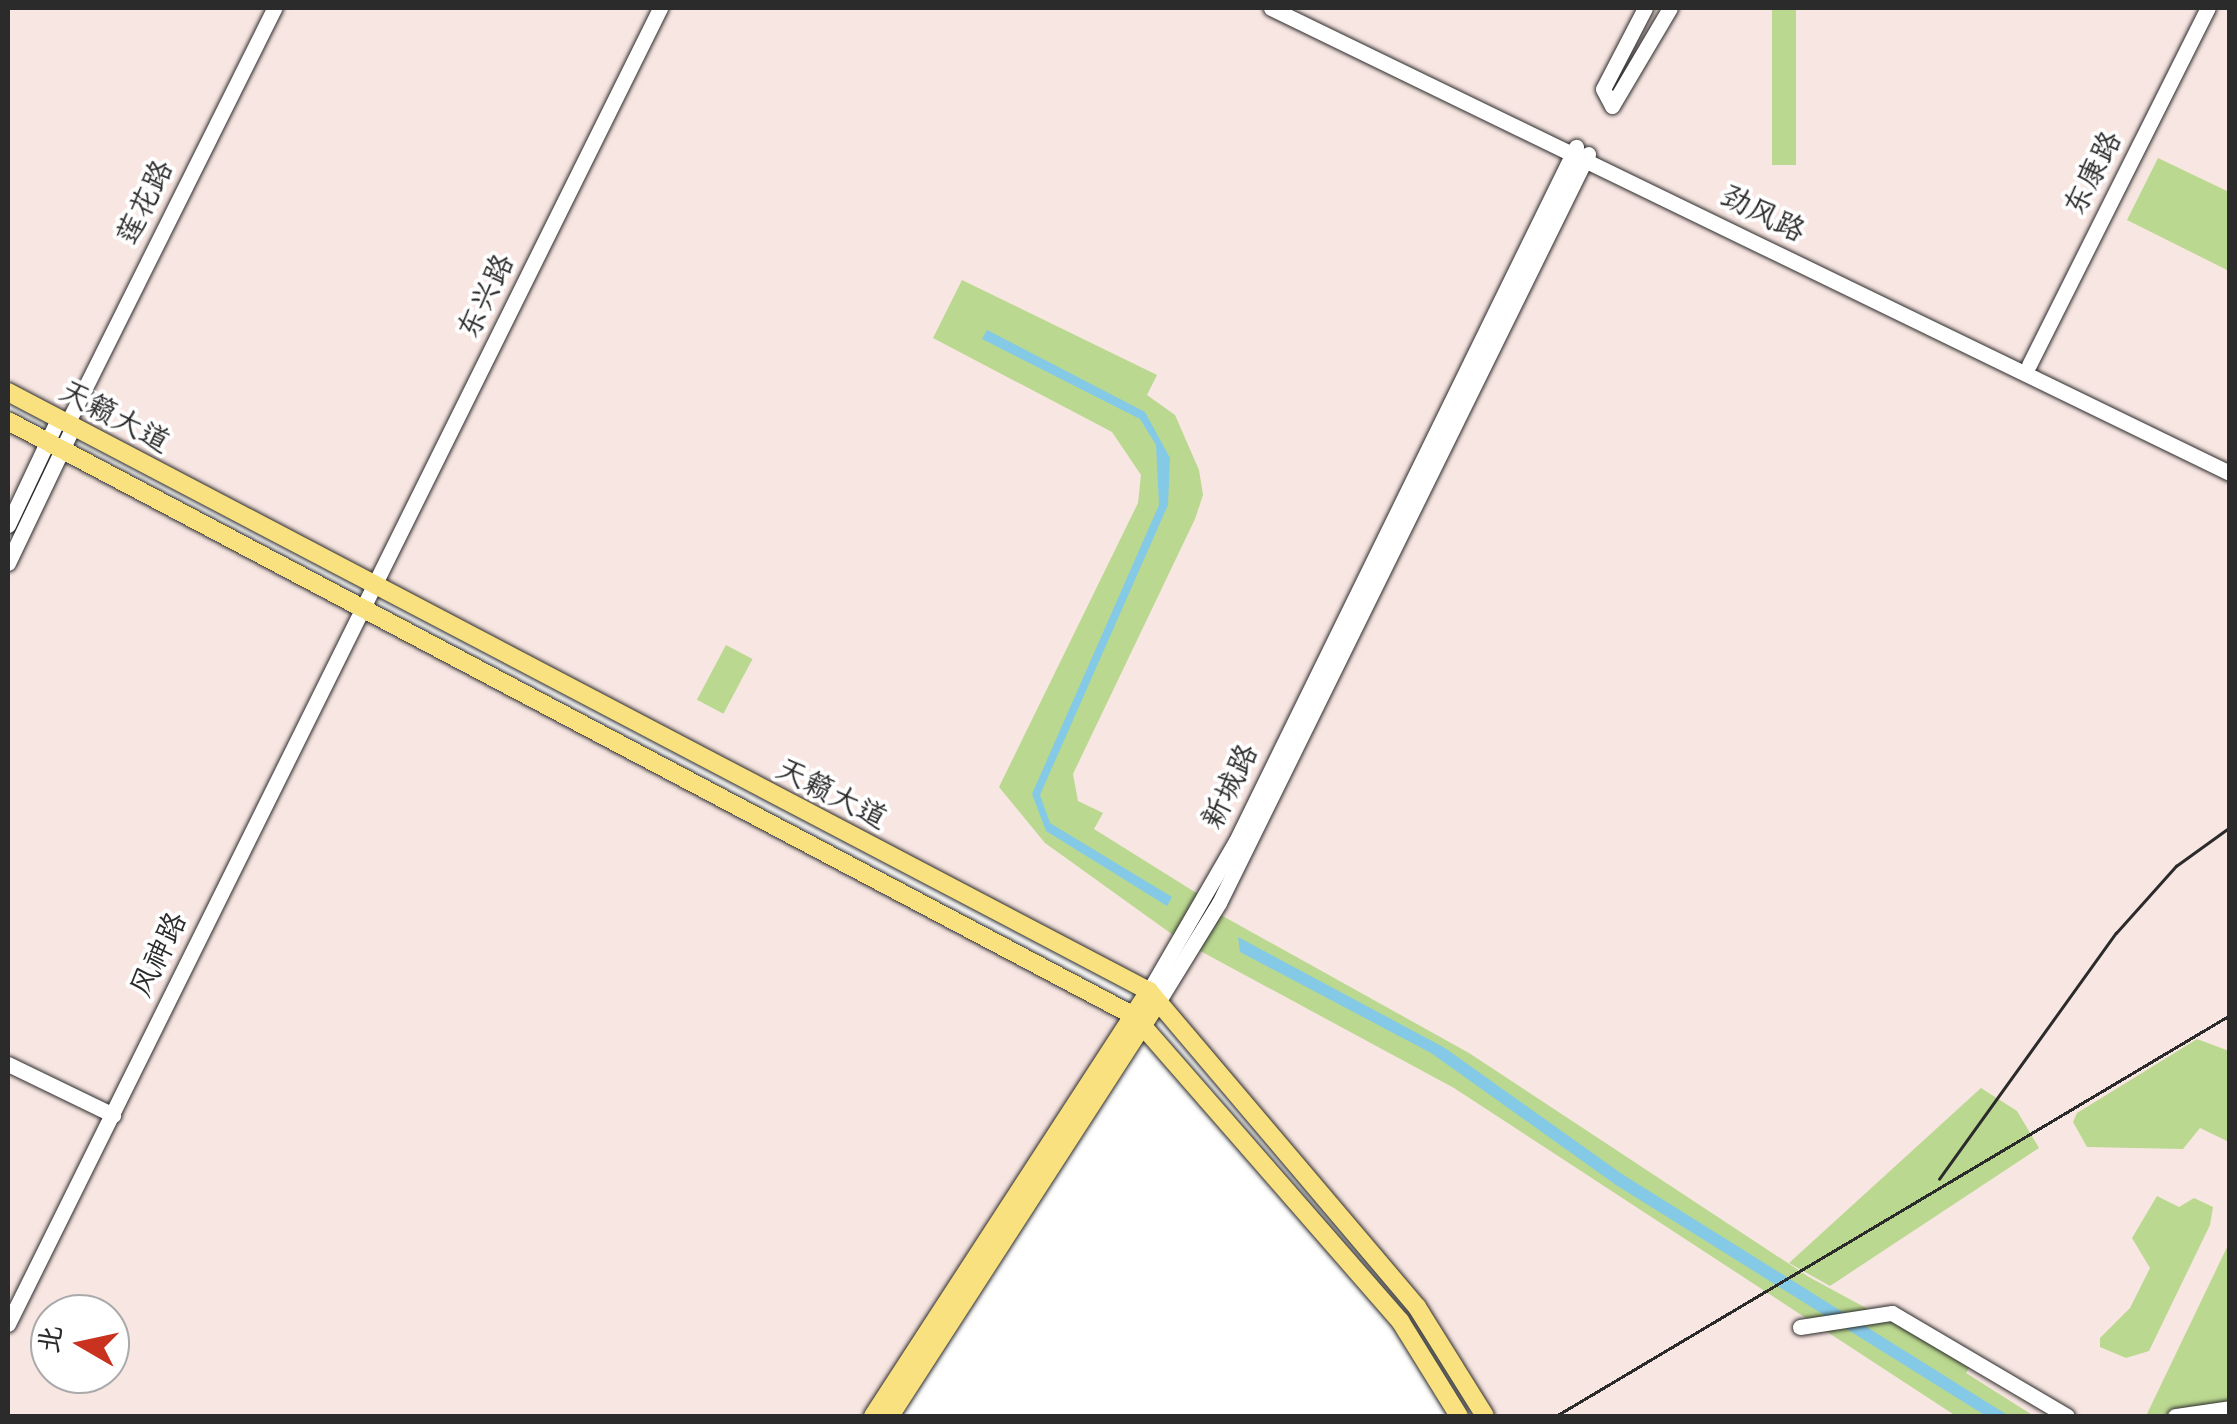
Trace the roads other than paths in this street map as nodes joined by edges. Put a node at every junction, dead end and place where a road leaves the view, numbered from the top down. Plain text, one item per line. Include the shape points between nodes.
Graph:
1 (274, 8) edge
2 (660, 8) edge
3 (1270, 8) edge
4 (1293, 8) edge
5 (1645, 8) edge
6 (1670, 8) edge
7 (2208, 8) edge
8 (1581, 153) junction
9 (2029, 365) junction
10 (8, 392) edge
11 (8, 421) edge
12 (66, 423) junction
13 (55, 446) junction
14 (2230, 462) edge
15 (2230, 473) edge
16 (8, 525) edge
17 (8, 562) edge
18 (375, 587) junction
19 (361, 610) junction
20 (1153, 996) junction
21 (1139, 1021) junction
22 (8, 1064) edge
23 (112, 1115) junction
24 (8, 1324) edge
25 (1800, 1327) dead end
26 (2230, 1408) edge
27 (874, 1416) edge
28 (890, 1416) edge
29 (1459, 1416) edge
30 (1485, 1416) edge
31 (2066, 1416) edge
32 (2175, 1416) edge

1 - 12 street, 莲花路
2 - 18 street, 东兴路
3 - 8 street, 劲风路
4 - 8 street, 劲风路
5 - 6 street via 1603,89 1612,106
7 - 9 street, 东康路
8 - 9 street, 劲风路
8 - 15 street, 劲风路
8 - 20 street, 新城路 via 1220,903
9 - 14 street, 劲风路
10 - 12 main road, 天籁大道
11 - 13 main road, 天籁大道
12 - 13 street, 莲花路
12 - 18 main road, 天籁大道
13 - 16 street, 莲花路
13 - 17 street, 莲花路
13 - 19 main road, 天籁大道
18 - 19 street, 东兴路
18 - 20 main road, 天籁大道
19 - 21 main road, 天籁大道
19 - 23 street, 风神路
20 - 21 main road, 新城路
20 - 30 main road, 天籁大道 via 1417,1306
21 - 27 main road, 新城路
21 - 28 main road, 新城路
21 - 29 main road, 天籁大道 via 1400,1321
22 - 23 street
23 - 24 street, 风神路
25 - 31 street via 1892,1313
26 - 32 street

